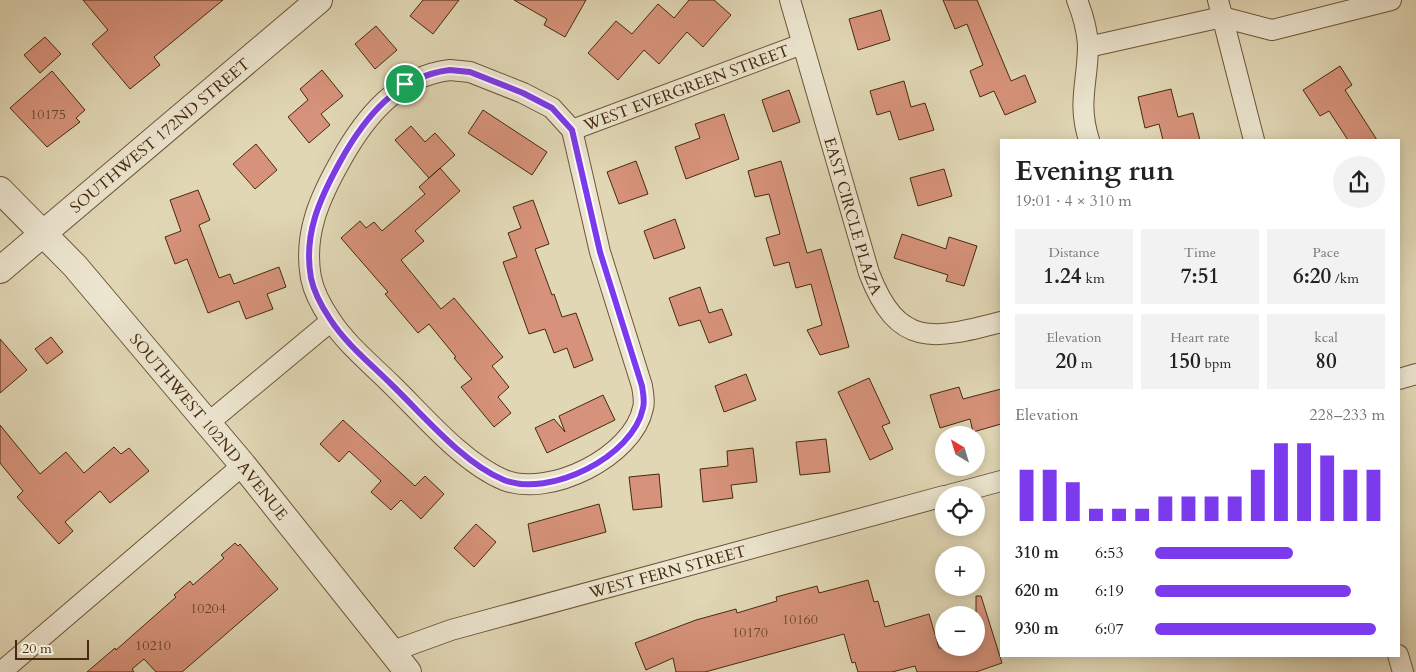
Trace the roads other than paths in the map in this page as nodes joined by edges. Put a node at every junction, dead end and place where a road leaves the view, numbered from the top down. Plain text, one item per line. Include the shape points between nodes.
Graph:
1 (319, 0) edge
2 (790, 0) edge
3 (1077, 0) edge
4 (1391, 0) edge
5 (1220, 9) edge
6 (802, 44) junction
7 (1088, 47) junction
8 (572, 130) junction
9 (1089, 139) edge
10 (1254, 139) edge
11 (0, 190) edge
12 (42, 234) junction
13 (0, 270) edge
14 (331, 321) junction
15 (1000, 322) edge
16 (1416, 374) edge
17 (1400, 378) edge
18 (207, 424) junction
19 (242, 466) junction
20 (1000, 481) edge
21 (982, 486) edge
22 (935, 498) edge
23 (394, 651) junction
24 (1398, 657) edge
25 (1, 672) edge
26 (408, 672) edge
27 (1402, 672) edge

1 - 12 street, SOUTHWEST 172ND STREET
2 - 6 street, EAST CIRCLE PLAZA
3 - 7 street
4 - 5 street via 1272,30
5 - 7 street
5 - 10 street
6 - 8 street, WEST EVERGREEN STREET
6 - 15 street, EAST CIRCLE PLAZA via 869,272 881,301 902,326 921,333 951,334
7 - 9 street via 1082,105
8 - 14 street via 552,108 497,81 470,72 434,72 416,78 393,93 345,154 319,202 310,233 308,259 311,280
8 - 14 street via 600,252 637,365 644,398 643,409 628,437 595,466 550,482 519,484 505,480 468,458
11 - 12 street, SOUTHWEST 102ND AVENUE
12 - 13 street, SOUTHWEST 172ND STREET
12 - 18 street, SOUTHWEST 102ND AVENUE via 75,266
14 - 18 street
16 - 17 street
18 - 19 street, SOUTHWEST 102ND AVENUE
19 - 23 street, SOUTHWEST 102ND AVENUE
19 - 25 street
20 - 21 street
22 - 23 street, WEST FERN STREET via 451,630
23 - 26 street, SOUTHWEST 102ND AVENUE
24 - 27 street

